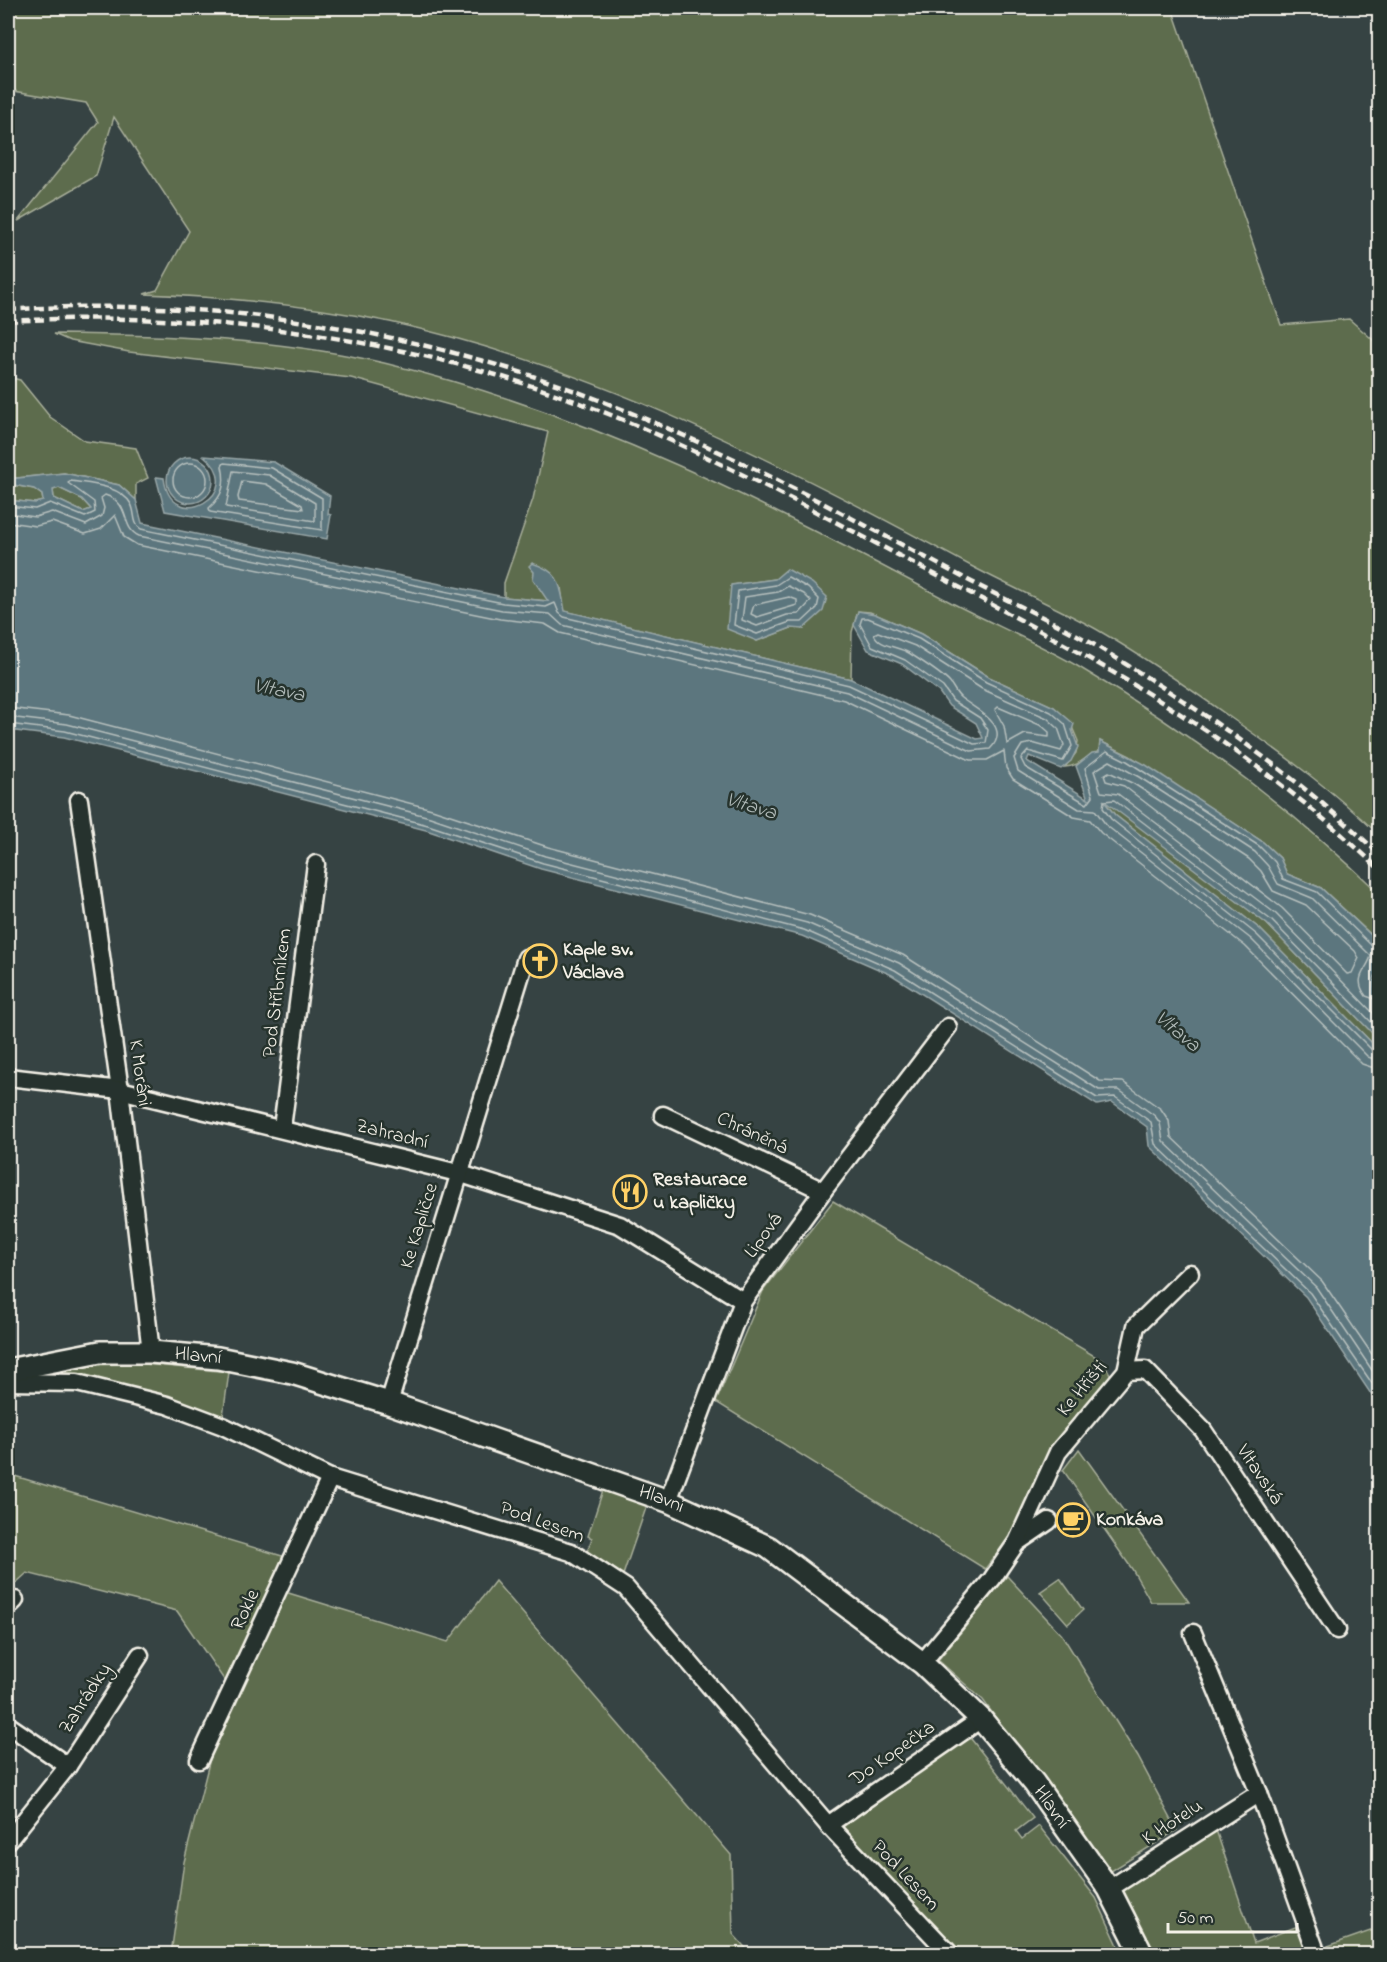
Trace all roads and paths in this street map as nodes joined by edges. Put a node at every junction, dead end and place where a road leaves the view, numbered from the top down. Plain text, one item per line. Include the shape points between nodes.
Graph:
1 (80, 800) dead end
2 (316, 864) dead end
3 (526, 958) dead end
4 (948, 1027) dead end
5 (8, 1077) edge
6 (120, 1090) junction
7 (663, 1115) dead end
8 (282, 1128) junction
9 (458, 1173) junction
10 (823, 1191) junction
11 (1190, 1273) dead end
12 (743, 1300) junction
13 (151, 1352) junction
14 (8, 1370) edge
15 (1126, 1371) junction
16 (8, 1382) edge
17 (389, 1403) junction
18 (330, 1478) junction
19 (668, 1501) junction
20 (1049, 1521) dead end
21 (1017, 1542) junction
22 (1337, 1630) dead end
23 (1193, 1633) dead end
24 (140, 1655) dead end
25 (922, 1663) junction
26 (981, 1719) junction
27 (8, 1725) edge
28 (200, 1760) dead end
29 (68, 1766) junction
30 (1259, 1792) junction
31 (828, 1825) junction
32 (8, 1841) edge
33 (1109, 1889) junction
34 (950, 1954) edge
35 (1142, 1954) edge
36 (1317, 1954) edge

1 - 6 street, K Moráni
2 - 8 street, Pod Stříbrníkem
3 - 9 street, Ke Kapličce
4 - 10 street, Lipová
5 - 6 street, Zahradní
6 - 8 street, Zahradní
6 - 13 street, K Moráni
7 - 10 street, Chráněná
8 - 9 street, Zahradní
9 - 12 street, Zahradní via 620,1225
9 - 17 street, Ke Kapličce
10 - 12 street, Lipová
11 - 15 street, Ke Hřišti via 1136,1326
12 - 19 street, Lipová
13 - 14 street, Hlavní via 100,1352
13 - 17 street, Hlavní via 218,1358 292,1373
15 - 21 street, Ke Hřišti via 1058,1452
15 - 22 street, Vltavská via 1145,1370 1203,1430
16 - 18 street, Pod Lesem via 76,1383 167,1405 223,1426
17 - 19 street, Hlavní
18 - 28 street, Rokle
18 - 31 street, Pod Lesem via 571,1552 626,1588
19 - 25 street, Hlavní via 768,1547
20 - 21 street, Ke Hřišti
21 - 25 street, Ke Hřišti via 992,1580
23 - 30 street
24 - 29 street, Zahrádky
25 - 26 street, Hlavní
26 - 31 street, Do Kopečka
26 - 33 street, Hlavní via 1034,1782
27 - 29 street, Zahrádky
29 - 32 street, Zahrádky
30 - 33 street, K Hotelu
30 - 36 street
31 - 34 street, Pod Lesem
33 - 35 street, Hlavní

